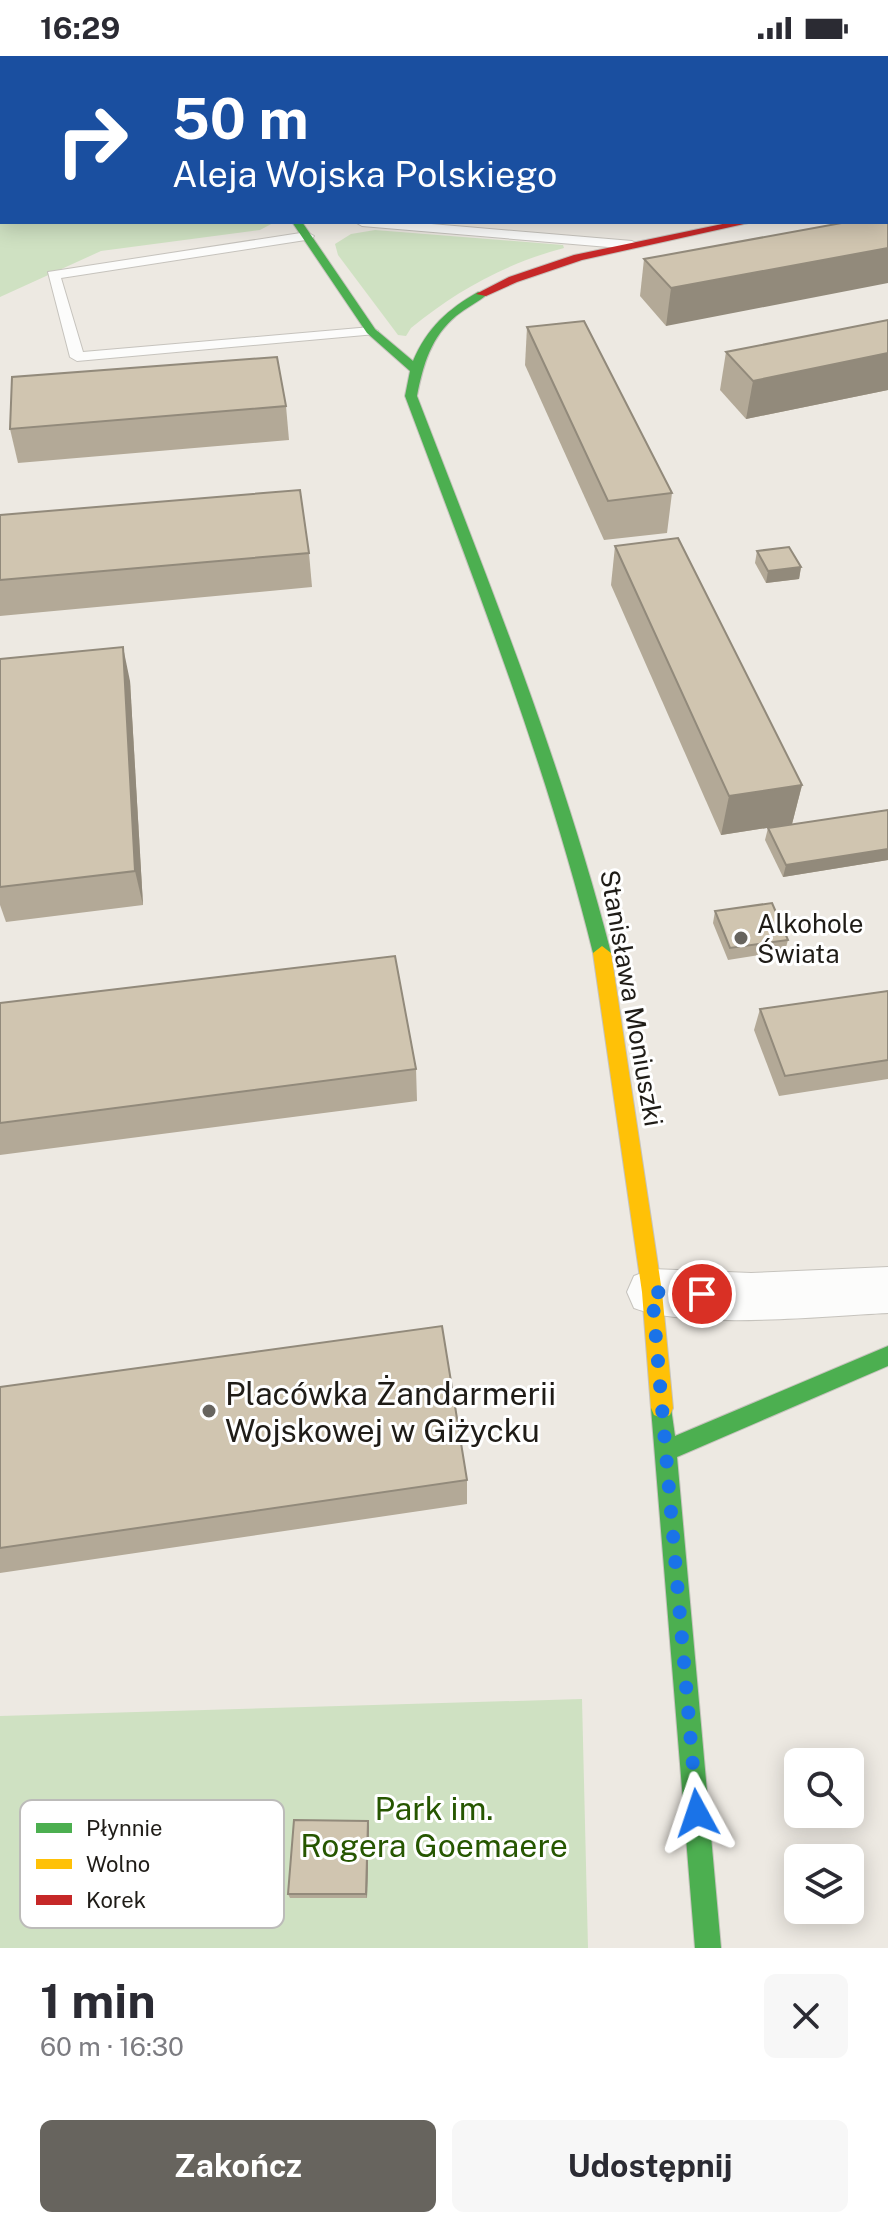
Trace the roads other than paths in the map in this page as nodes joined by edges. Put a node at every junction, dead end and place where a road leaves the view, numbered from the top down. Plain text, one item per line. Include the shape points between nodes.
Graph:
1 (385, 224) edge
2 (739, 224) edge
3 (302, 229) edge
4 (642, 246) junction
5 (371, 331) junction
6 (415, 369) junction
7 (888, 1290) edge
8 (652, 1292) junction
9 (888, 1356) edge
10 (668, 1450) junction
11 (708, 1948) edge

1 - 4 lane
2 - 4 street, Stanisława Moniuszki
3 - 5 street
3 - 5 lane via 53,275 77,357
4 - 6 street, Stanisława Moniuszki via 528,274 481,295 434,329
5 - 6 street
6 - 8 street, Stanisława Moniuszki via 411,396 581,862 602,954
7 - 8 street via 751,1296
8 - 10 street, Stanisława Moniuszki
9 - 10 street
10 - 11 street, Stanisława Moniuszki

